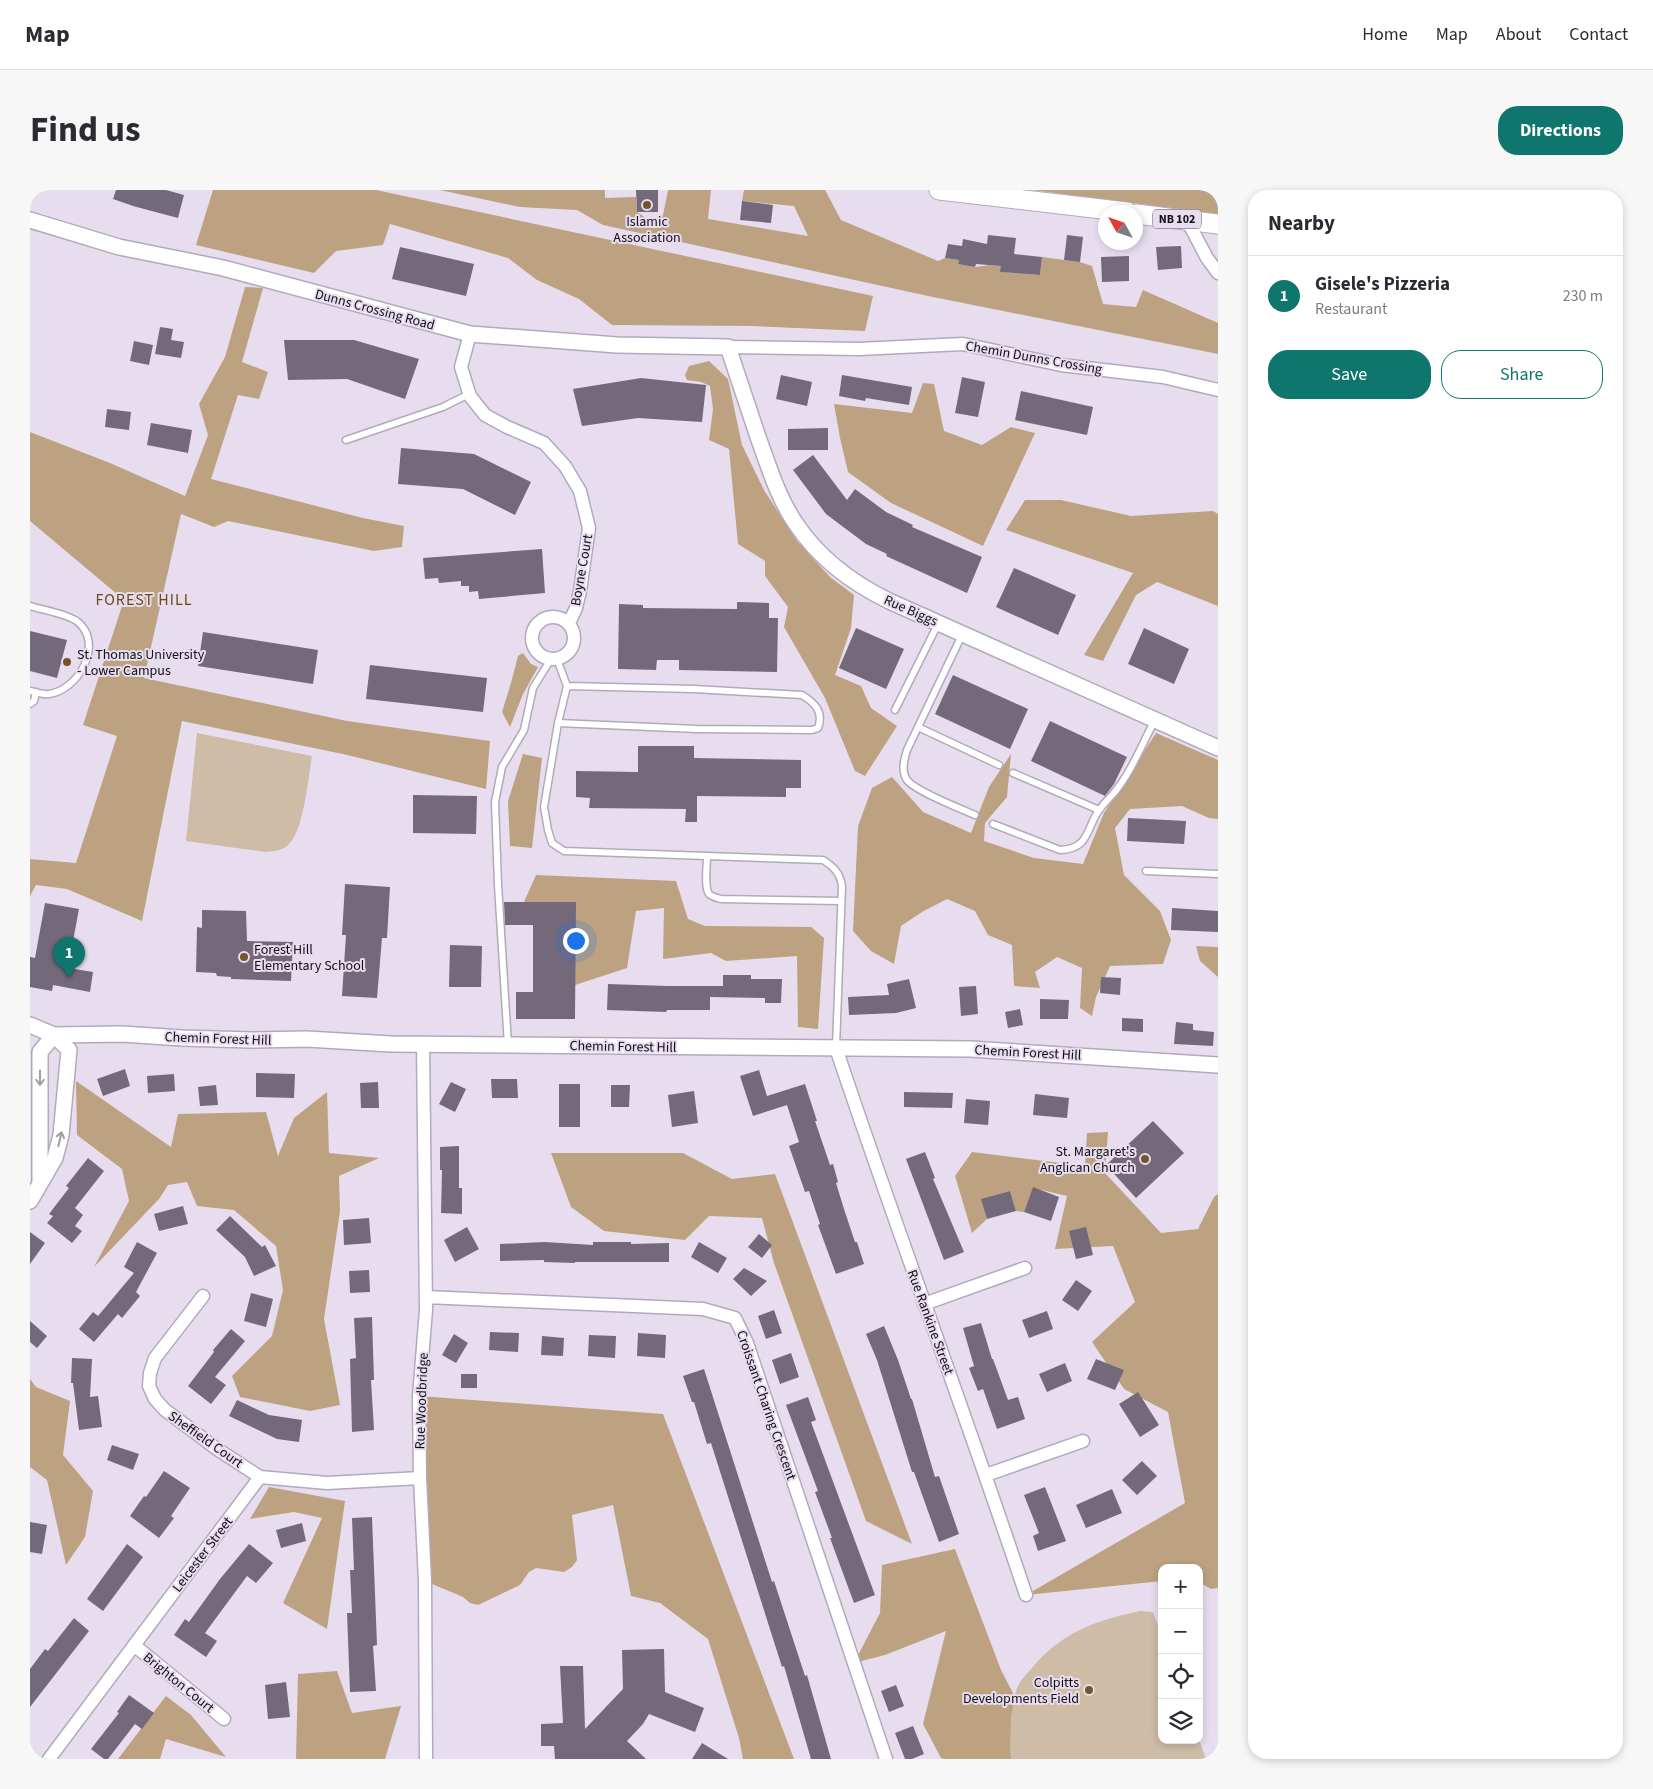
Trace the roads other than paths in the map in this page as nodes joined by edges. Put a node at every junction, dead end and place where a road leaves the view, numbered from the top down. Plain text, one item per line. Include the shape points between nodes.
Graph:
1 (938, 190) edge
2 (1098, 209) edge
3 (1143, 215) edge
4 (30, 220) edge
5 (1187, 220) junction
6 (1218, 224) edge
7 (1218, 273) edge
8 (470, 334) junction
9 (728, 347) junction
10 (1218, 390) edge
11 (469, 394) junction
12 (346, 440) dead end
13 (30, 606) edge
14 (568, 623) junction
15 (938, 623) junction
16 (963, 634) junction
17 (554, 659) junction
18 (567, 686) junction
19 (33, 692) edge
20 (30, 704) edge
21 (895, 710) dead end
22 (1155, 720) junction
23 (558, 723) junction
24 (918, 727) junction
25 (1218, 748) edge
26 (999, 765) dead end
27 (1013, 773) dead end
28 (1099, 810) junction
29 (975, 815) dead end
30 (993, 824) dead end
31 (707, 856) junction
32 (1146, 871) dead end
33 (1218, 874) edge
34 (841, 901) junction
35 (30, 1025) edge
36 (54, 1035) junction
37 (423, 1044) junction
38 (508, 1045) junction
39 (836, 1048) junction
40 (1218, 1065) edge
41 (40, 1183) junction
42 (30, 1201) edge
43 (1025, 1268) dead end
44 (203, 1296) dead end
45 (426, 1297) junction
46 (924, 1304) junction
47 (1083, 1441) dead end
48 (986, 1475) junction
49 (260, 1477) junction
50 (420, 1478) junction
51 (1026, 1595) dead end
52 (134, 1645) junction
53 (224, 1719) dead end
54 (49, 1759) edge
55 (426, 1759) edge
56 (886, 1759) edge

1 - 2 main road
3 - 5 main road, NB 102
4 - 8 street, Dunns Crossing Road via 119,246 223,268
5 - 6 main road, NB 102
5 - 7 street via 1206,258
8 - 9 street, Dunns Crossing Road via 617,345
8 - 11 street, Boyne Court via 461,367
9 - 10 street, Chemin Dunns Crossing via 859,349 963,344 1061,365 1164,377
9 - 15 street, Rue Biggs via 772,476 796,524 846,576 865,589
11 - 12 lane via 443,407
11 - 14 street, Boyne Court via 485,415 544,444 566,466 580,491 589,528 580,591
13 - 19 lane via 76,620 85,628 89,638 89,650 78,676 68,686 50,694
14 - 17 street via 574,631 573,646 569,652
14 - 17 street via 558,616 550,616 543,618 533,630 534,649 544,658
15 - 16 street, Rue Biggs
15 - 21 lane
16 - 22 street, Rue Biggs
16 - 24 lane
17 - 18 lane
17 - 38 lane via 533,688 524,730 502,767 495,802
18 - 23 lane
18 - 23 lane via 802,695 816,704 820,721 818,728 812,730
19 - 20 lane via 34,701
22 - 25 street, Rue Biggs
22 - 28 lane via 1114,794
23 - 31 lane via 544,807 552,843 564,852
24 - 26 lane
24 - 29 lane via 904,757 906,779 918,789
27 - 28 lane
28 - 30 lane via 1084,840 1068,849 1052,848
31 - 34 lane via 823,860 834,866 840,877
31 - 34 lane via 707,887 713,897
32 - 33 lane
34 - 39 lane
35 - 36 street, Chemin Forest Hill
36 - 37 street, Chemin Forest Hill via 122,1034
36 -> 41 street via 40,1052
41 -> 36 street via 55,1158 64,1111 68,1050
37 - 38 street, Chemin Forest Hill
37 - 45 street, Rue Woodbridge
38 - 39 street, Chemin Forest Hill
39 - 40 street, Chemin Forest Hill via 970,1048
39 - 46 street, Rue Rankine Street
41 - 42 street
43 - 46 street
44 - 49 street, Sheffield Court via 155,1358 149,1386 165,1410
45 - 50 street, Rue Woodbridge via 419,1396
45 - 56 street, Croissant Charing Crescent via 704,1309 735,1318 747,1343
46 - 48 street, Rue Rankine Street
47 - 48 street
48 - 51 street, Rue Rankine Street
49 - 50 street via 326,1483
49 - 52 street, Leicester Street
50 - 55 street, Rue Woodbridge
52 - 53 street, Brighton Court
52 - 54 street, Leicester Street

